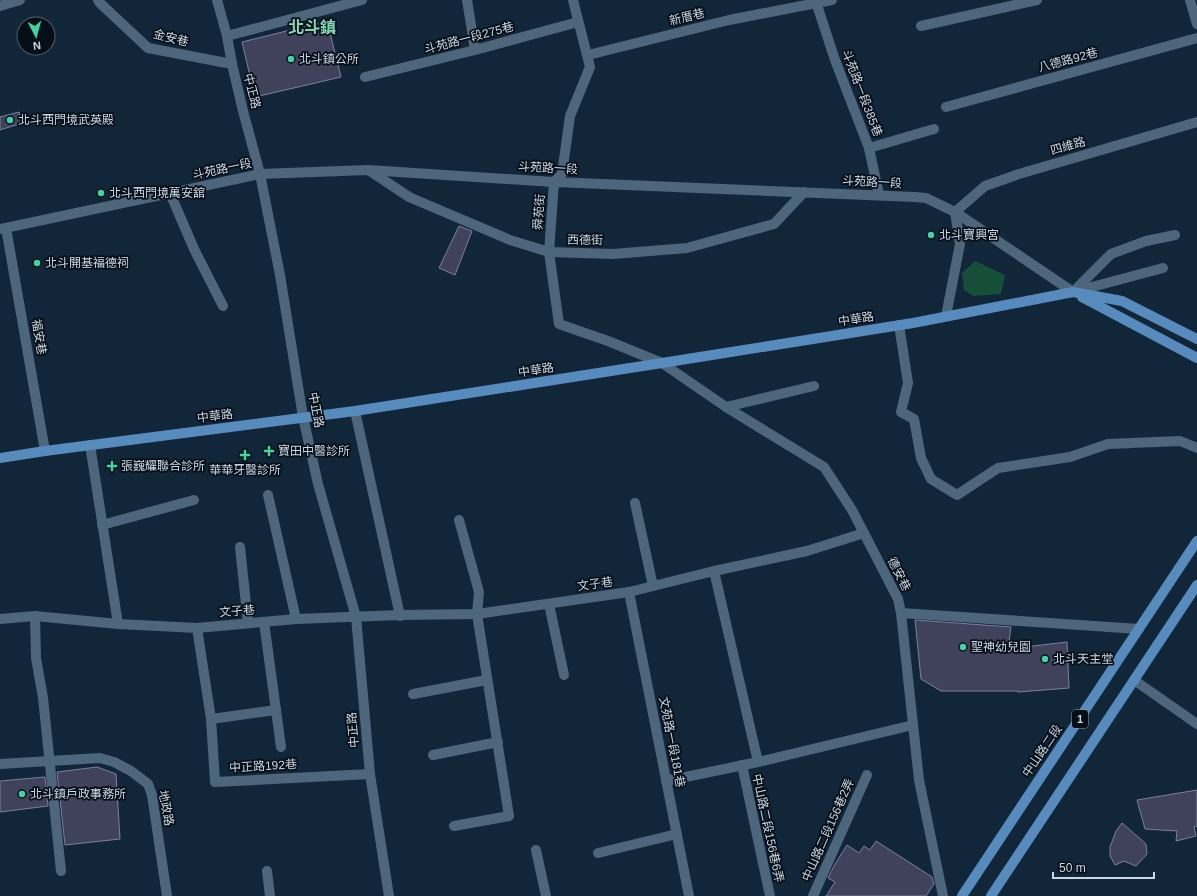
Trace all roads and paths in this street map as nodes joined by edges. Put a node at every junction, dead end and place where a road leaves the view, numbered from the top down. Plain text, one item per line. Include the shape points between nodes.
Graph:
1 (20, 0) edge
2 (98, 0) edge
3 (217, 0) edge
4 (362, 0) edge
5 (467, 0) edge
6 (573, 0) edge
7 (832, 0) edge
8 (1037, 0) edge
9 (1190, 0) edge
10 (816, 2) junction
11 (4, 3) edge
12 (578, 22) junction
13 (1197, 24) edge
14 (921, 26) dead end
15 (227, 36) junction
16 (1197, 38) edge
17 (474, 50) junction
18 (588, 55) junction
19 (232, 64) junction
20 (366, 77) dead end
21 (946, 107) dead end
22 (1197, 122) edge
23 (934, 129) dead end
24 (869, 148) junction
25 (368, 170) junction
26 (260, 174) junction
27 (554, 182) junction
28 (804, 192) junction
29 (170, 193) junction
30 (879, 195) junction
31 (955, 212) junction
32 (3, 228) edge
33 (1175, 235) dead end
34 (549, 252) junction
35 (1163, 268) dead end
36 (1073, 292) junction
37 (223, 306) dead end
38 (946, 316) junction
39 (899, 325) junction
40 (1197, 339) edge
41 (1197, 358) edge
42 (662, 363) junction
43 (814, 386) dead end
44 (726, 407) junction
45 (355, 411) junction
46 (303, 418) junction
47 (90, 445) junction
48 (1197, 448) edge
49 (45, 451) junction
50 (0, 458) edge
51 (268, 495) dead end
52 (194, 500) dead end
53 (635, 503) dead end
54 (460, 520) dead end
55 (102, 525) junction
56 (864, 533) junction
57 (1197, 541) edge
58 (240, 547) dead end
59 (714, 571) junction
60 (1197, 585) edge
61 (653, 586) junction
62 (629, 592) junction
63 (549, 604) junction
64 (901, 613) junction
65 (477, 614) junction
66 (400, 615) junction
67 (35, 616) junction
68 (356, 617) junction
69 (0, 619) edge
70 (296, 620) junction
71 (264, 622) junction
72 (248, 623) junction
73 (118, 624) junction
74 (197, 628) junction
75 (1139, 629) junction
76 (564, 675) dead end
77 (487, 680) junction
78 (1134, 680) junction
79 (413, 694) dead end
80 (276, 710) junction
81 (211, 719) junction
82 (1197, 724) edge
83 (913, 725) junction
84 (498, 742) junction
85 (281, 746) dead end
86 (433, 755) dead end
87 (49, 760) junction
88 (758, 762) junction
89 (0, 764) edge
90 (742, 765) junction
91 (370, 774) junction
92 (867, 775) dead end
93 (666, 781) junction
94 (454, 826) dead end
95 (677, 834) junction
96 (536, 850) dead end
97 (598, 853) dead end
98 (61, 871) dead end
99 (267, 872) dead end
100 (167, 896) edge
101 (270, 896) edge
102 (389, 896) edge
103 (546, 896) edge
104 (689, 896) edge
105 (770, 896) edge
106 (813, 896) edge
107 (943, 896) edge
108 (962, 896) edge
109 (991, 896) edge

1 - 11 street
2 - 19 street, 金安巷 via 148,48
3 - 15 street, 中正路
4 - 15 street
5 - 17 street
6 - 12 street, 舜苑街
7 - 10 street, 新厝巷
8 - 14 street
9 - 13 street
10 - 18 street, 新厝巷 via 729,20
10 - 24 street, 斗苑路一段385巷
12 - 17 street, 斗苑路一段275巷
12 - 18 street, 舜苑街
15 - 19 street, 中正路
16 - 21 street, 八德路92巷
17 - 20 street, 斗苑路一段275巷
18 - 27 street, 舜苑街 via 590,66 570,116 562,174
19 - 26 street, 中正路
22 - 31 street, 四維路 via 985,186
23 - 24 street
24 - 30 street, 斗苑路一段385巷
25 - 26 street, 斗苑路一段
25 - 27 street, 斗苑路一段
25 - 34 street, 西德街 via 409,197 510,240
26 - 29 street, 斗苑路一段
26 - 46 street, 中正路 via 280,275
27 - 28 street, 斗苑路一段
27 - 34 street, 舜苑街
28 - 30 street, 斗苑路一段
28 - 34 street, 西德街 via 774,224 687,248 613,254
29 - 32 street, 斗苑路一段
29 - 37 street via 194,249
30 - 31 street, 斗苑路一段 via 926,198
31 - 36 street, 斗苑路一段
31 - 38 street via 960,244
32 - 49 street, 福安巷
33 - 36 street via 1146,241 1111,254
34 - 42 street, 舜苑街 via 559,324
35 - 36 street
36 - 38 main road, 中華路
36 - 40 main road, 斗苑路一段 via 1122,301
36 - 41 main road, 斗苑路一段
38 - 39 main road, 中華路
39 - 42 main road, 中華路
39 - 48 street via 908,383 901,412 914,419 921,458 931,479 957,495 998,468 1070,457 1108,444 1180,441
42 - 44 street, 德安巷
42 - 45 main road, 中華路
43 - 44 street
44 - 56 street, 德安巷 via 824,467
45 - 46 main road, 中華路
45 - 66 street
46 - 47 main road, 中華路
46 - 68 street, 中正路 via 318,484
47 - 49 main road, 中華路
47 - 55 street
49 - 50 main road, 中華路
51 - 70 street
52 - 55 street
53 - 61 street
54 - 65 street via 479,592
55 - 73 street
56 - 59 street, 文子巷 via 808,551
56 - 64 street, 德安巷 via 898,599
57 - 75 main road, 中山路二段 / 1
58 - 72 street
59 - 61 street, 文子巷
59 - 88 street
60 - 78 main road, 1
61 - 62 street, 文子巷
62 - 63 street, 文子巷
62 - 93 street, 文苑路一段181巷
63 - 65 street, 文子巷
63 - 76 street
64 - 75 street
64 - 83 street, 德安巷
65 - 66 street, 文子巷
65 - 77 street
66 - 68 street, 文子巷
67 - 69 street, 文子巷
67 - 73 street, 文子巷
67 - 87 street via 36,658
68 - 70 street, 文子巷
68 - 91 street, 中正路
70 - 71 street, 文子巷
71 - 72 street, 文子巷
71 - 80 street
72 - 74 street, 文子巷
73 - 74 street, 文子巷
74 - 81 street, 中正路192巷
75 - 108 main road, 中山路二段 / 1
77 - 79 street
77 - 84 street
78 - 82 street
78 - 109 main road, 1
80 - 81 street
80 - 85 street
81 - 91 street, 中正路192巷 via 215,782
83 - 88 street
83 - 107 street, 德安巷 via 919,780
84 - 86 street
84 - 94 street via 509,816
87 - 89 street, 地政路
87 - 98 street
87 - 100 street, 地政路 via 100,758 131,771 148,784 152,795
88 - 90 street
90 - 93 street
90 - 105 street, 中山路二段156巷6弄
91 - 102 street, 中正路
92 - 106 street, 中山路二段156巷2弄
93 - 95 street, 文苑路一段181巷
95 - 97 street
95 - 104 street, 文苑路一段181巷
96 - 103 street
99 - 101 street

